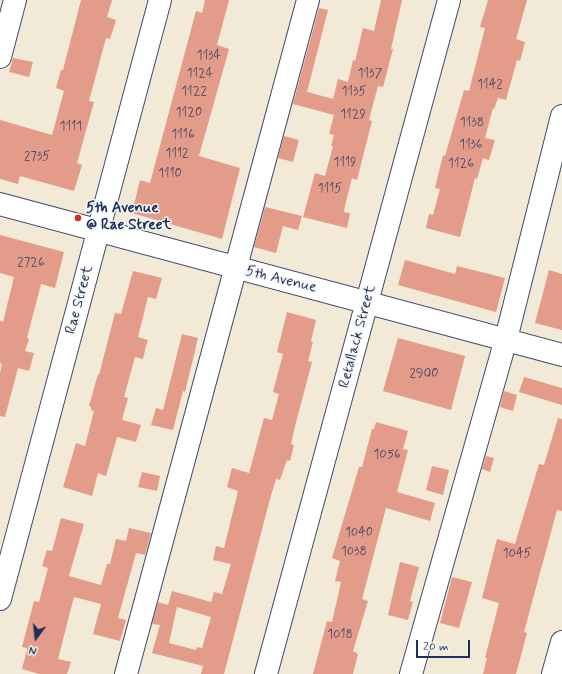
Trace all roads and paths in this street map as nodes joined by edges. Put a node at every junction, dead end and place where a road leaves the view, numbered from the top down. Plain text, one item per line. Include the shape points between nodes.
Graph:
1 (16, 0) edge
2 (160, 0) edge
3 (308, 0) edge
4 (449, 0) edge
5 (0, 57) edge
6 (562, 116) edge
7 (0, 204) edge
8 (98, 231) junction
9 (237, 269) junction
10 (368, 302) junction
11 (506, 339) junction
12 (562, 355) edge
13 (0, 599) edge
14 (562, 642) edge
15 (126, 674) edge
16 (266, 674) edge
17 (410, 674) edge
18 (554, 674) edge

1 - 5 street
2 - 8 street, Rae Street
3 - 9 street
4 - 10 street, Retallack Street
6 - 11 street
7 - 8 street, 5th Avenue
8 - 9 street, 5th Avenue
8 - 13 street, Rae Street
9 - 10 street, 5th Avenue
9 - 15 street
10 - 11 street, 5th Avenue
10 - 16 street, Retallack Street
11 - 12 street, 5th Avenue
11 - 17 street
14 - 18 street

